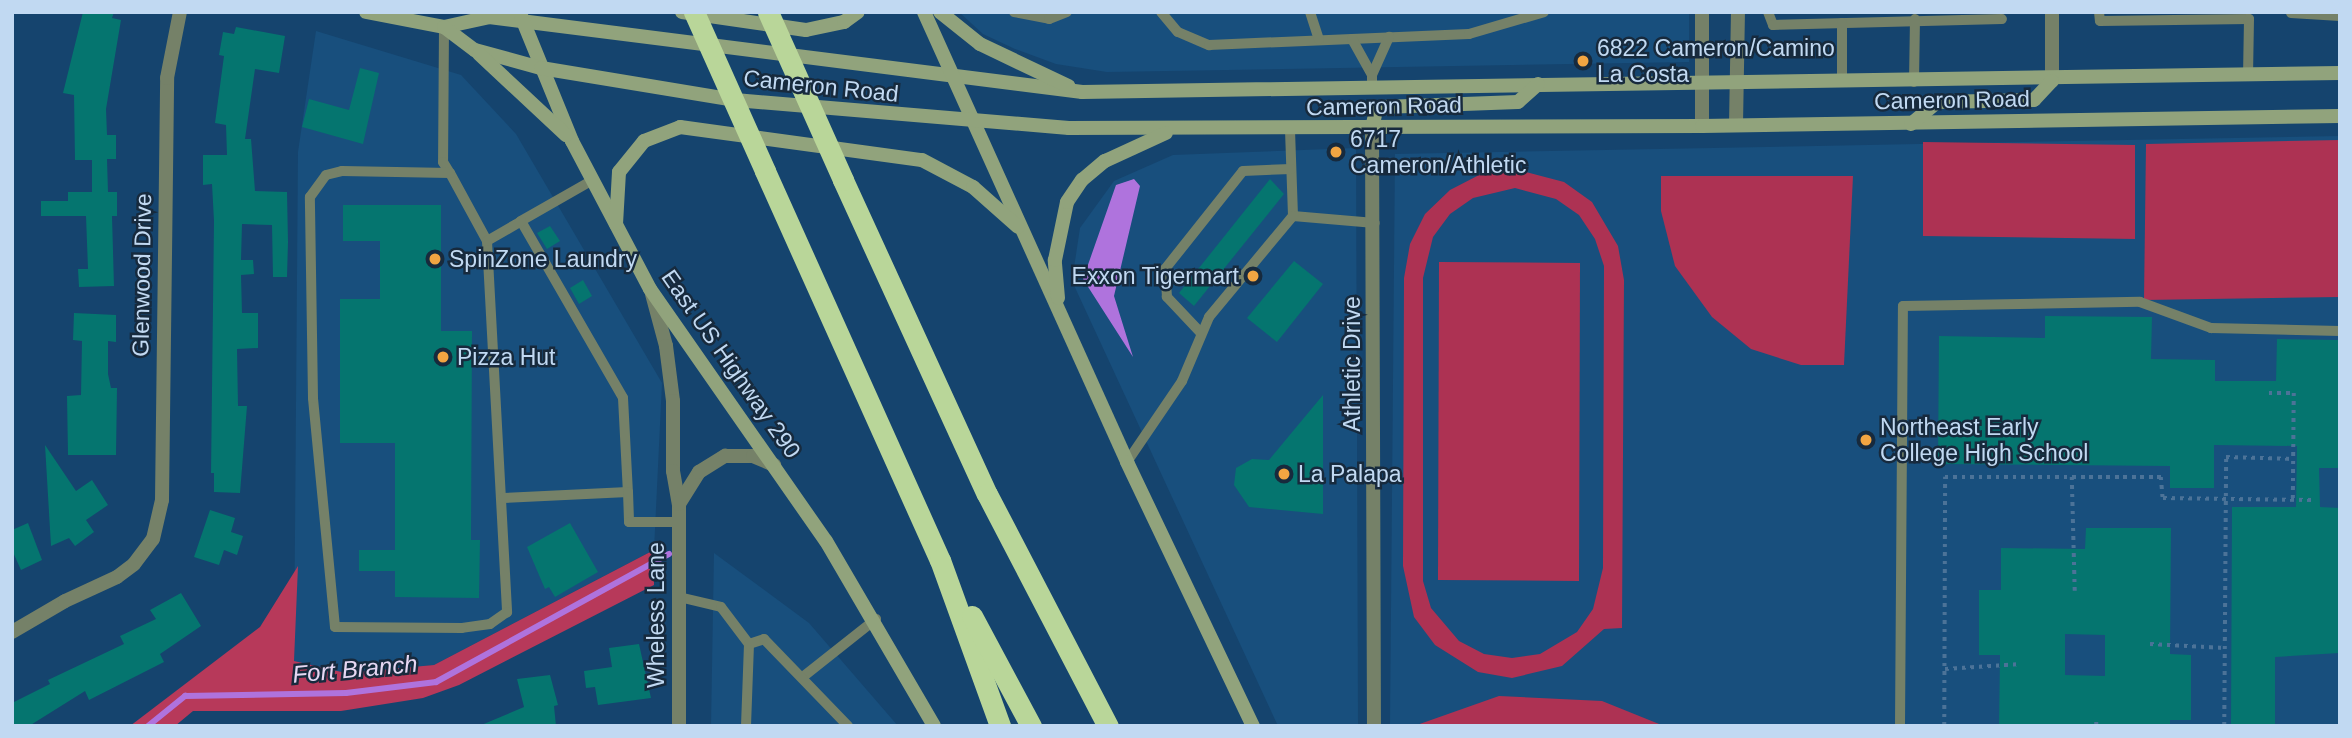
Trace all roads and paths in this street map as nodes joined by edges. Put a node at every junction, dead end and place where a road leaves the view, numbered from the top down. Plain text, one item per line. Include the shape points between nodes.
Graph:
1 (180, 12) edge
2 (366, 12) edge
3 (682, 12) edge
4 (694, 12) edge
5 (768, 12) edge
6 (858, 12) edge
7 (924, 12) edge
8 (940, 12) edge
9 (1014, 12) edge
10 (1068, 12) edge
11 (1161, 12) edge
12 (1310, 12) edge
13 (1544, 12) edge
14 (1702, 12) edge
15 (1738, 12) edge
16 (1768, 12) edge
17 (2052, 12) edge
18 (2099, 12) edge
19 (2291, 13) edge
20 (2340, 16) edge
21 (521, 17) edge
22 (1916, 19) junction
23 (2002, 19) dead end
24 (1842, 23) junction
25 (444, 27) junction
26 (1389, 37) junction
27 (1352, 39) junction
28 (1319, 40) junction
29 (475, 50) junction
30 (541, 68) junction
31 (2340, 73) edge
32 (2248, 75) junction
33 (956, 79) junction
34 (1372, 80) junction
35 (2052, 81) junction
36 (1737, 82) junction
37 (1842, 82) junction
38 (1914, 82) junction
39 (1702, 83) junction
40 (1538, 84) junction
41 (1082, 92) junction
42 (2340, 116) edge
43 (976, 124) junction
44 (1911, 124) junction
45 (1737, 125) junction
46 (1702, 126) junction
47 (1372, 128) junction
48 (1173, 130) junction
49 (1290, 130) junction
50 (572, 141) junction
51 (1291, 169) junction
52 (450, 173) junction
53 (591, 181) junction
54 (1293, 216) junction
55 (521, 221) junction
56 (1375, 223) junction
57 (616, 229) junction
58 (1024, 233) junction
59 (487, 241) junction
60 (650, 289) junction
61 (1059, 309) junction
62 (2340, 331) edge
63 (1201, 333) junction
64 (2269, 393) dead end
65 (2293, 460) junction
66 (1127, 462) junction
67 (774, 465) junction
68 (2072, 477) junction
69 (628, 492) junction
70 (503, 498) junction
71 (2226, 499) junction
72 (2293, 500) junction
73 (2315, 500) dead end
74 (679, 504) junction
75 (680, 522) junction
76 (940, 560) junction
77 (2076, 591) dead end
78 (679, 597) junction
79 (876, 619) junction
80 (12, 632) edge
81 (750, 644) junction
82 (2150, 644) dead end
83 (2225, 648) junction
84 (2021, 664) dead end
85 (1945, 668) junction
86 (804, 676) junction
87 (2096, 719) dead end
88 (679, 726) edge
89 (746, 726) edge
90 (848, 726) edge
91 (934, 726) edge
92 (1000, 726) edge
93 (1031, 726) edge
94 (1108, 726) edge
95 (1253, 726) edge
96 (1374, 726) edge
97 (1900, 726) edge
98 (1944, 726) edge
99 (2096, 726) edge
100 (2224, 726) edge

1 - 80 street, Glenwood Drive via 167,78 162,500 153,539 117,577
2 - 25 main road, Cameron Road
3 - 6 main road via 806,30 844,22
4 - 76 highway, bridge
5 - 94 highway, bridge via 982,482
7 - 33 main road
8 - 41 main road via 980,44
9 - 10 lane via 1049,19
11 - 28 lane via 1178,32 1209,45
12 - 28 lane
13 - 26 lane via 1469,34
14 - 39 street
15 - 36 street
16 - 24 lane via 1773,25
17 - 35 street
18 - 32 lane via 2100,21 2249,19
19 - 20 lane
21 - 25 main road, Cameron Road via 489,17
21 - 30 main road, East US Highway 290
21 - 33 main road, Cameron Road
22 - 23 lane
22 - 24 lane
22 - 38 lane
24 - 37 lane
25 - 29 main road, Cameron Road
25 - 52 lane via 443,162
26 - 27 lane
26 - 34 lane
27 - 28 lane
27 - 34 lane
29 - 30 main road, Cameron Road
29 - 50 main road
30 - 43 main road, Cameron Road via 796,108
30 - 50 main road, East US Highway 290
31 - 32 main road, Cameron Road
32 - 35 main road, Cameron Road
33 - 41 main road, Cameron Road
33 - 43 main road
34 - 40 main road, Cameron Road
34 - 41 main road, Cameron Road
35 - 38 main road, Cameron Road
35 - 44 main road via 2034,100 1937,102
36 - 37 main road, Cameron Road
36 - 39 main road, Cameron Road
36 - 45 street
37 - 38 main road, Cameron Road
39 - 40 main road, Cameron Road
39 - 46 street
40 - 47 main road via 1518,102 1383,107 1376,111
42 - 44 main road, Cameron Road
43 - 48 main road, Cameron Road
43 - 58 main road
44 - 45 main road, Cameron Road
45 - 46 main road, Cameron Road
46 - 47 main road, Cameron Road
47 - 49 main road, Cameron Road
47 - 56 street, Athletic Drive
48 - 49 main road, Cameron Road
48 - 61 main road via 1105,161 1082,180 1067,202 1055,260
49 - 51 lane
50 - 53 main road, East US Highway 290
51 - 54 lane
51 - 63 lane via 1243,171 1165,269 1167,297
52 - 59 lane
52 - 70 lane via 342,171 326,174 310,197 313,398 335,627 462,628 501,620 507,612
53 - 55 lane
53 - 57 main road, East US Highway 290
54 - 56 lane
54 - 63 lane via 1209,317
55 - 59 lane
55 - 69 lane via 623,398
56 - 96 street, Athletic Drive
57 - 58 main road via 619,172 644,141 680,127 922,160 973,187
57 - 60 main road, East US Highway 290
58 - 61 main road
59 - 70 lane
60 - 67 main road, East US Highway 290
60 - 74 street, Wheless Lane via 671,373 673,471
61 - 66 main road
62 - 97 lane via 2211,328 2140,302 1903,306
63 - 66 lane via 1182,381
64 - 65 path via 2294,393
65 - 71 path via 2226,457
65 - 72 path
66 - 95 main road
67 - 74 street via 753,456 725,456 699,472
67 - 79 main road, East US Highway 290
68 - 71 path via 2161,477 2163,498
68 - 77 path
68 - 85 path via 1945,477
69 - 70 lane
69 - 75 lane via 629,522
71 - 72 path
71 - 83 path
72 - 73 path
74 - 75 street, Wheless Lane
75 - 78 street, Wheless Lane
76 - 92 highway
76 - 93 highway
78 - 81 lane via 721,607
78 - 88 street, Wheless Lane
79 - 86 lane
79 - 91 main road, East US Highway 290
81 - 86 lane via 764,639
81 - 89 lane
82 - 83 path
83 - 100 path
84 - 85 path
85 - 98 path
86 - 90 lane
87 - 99 path

